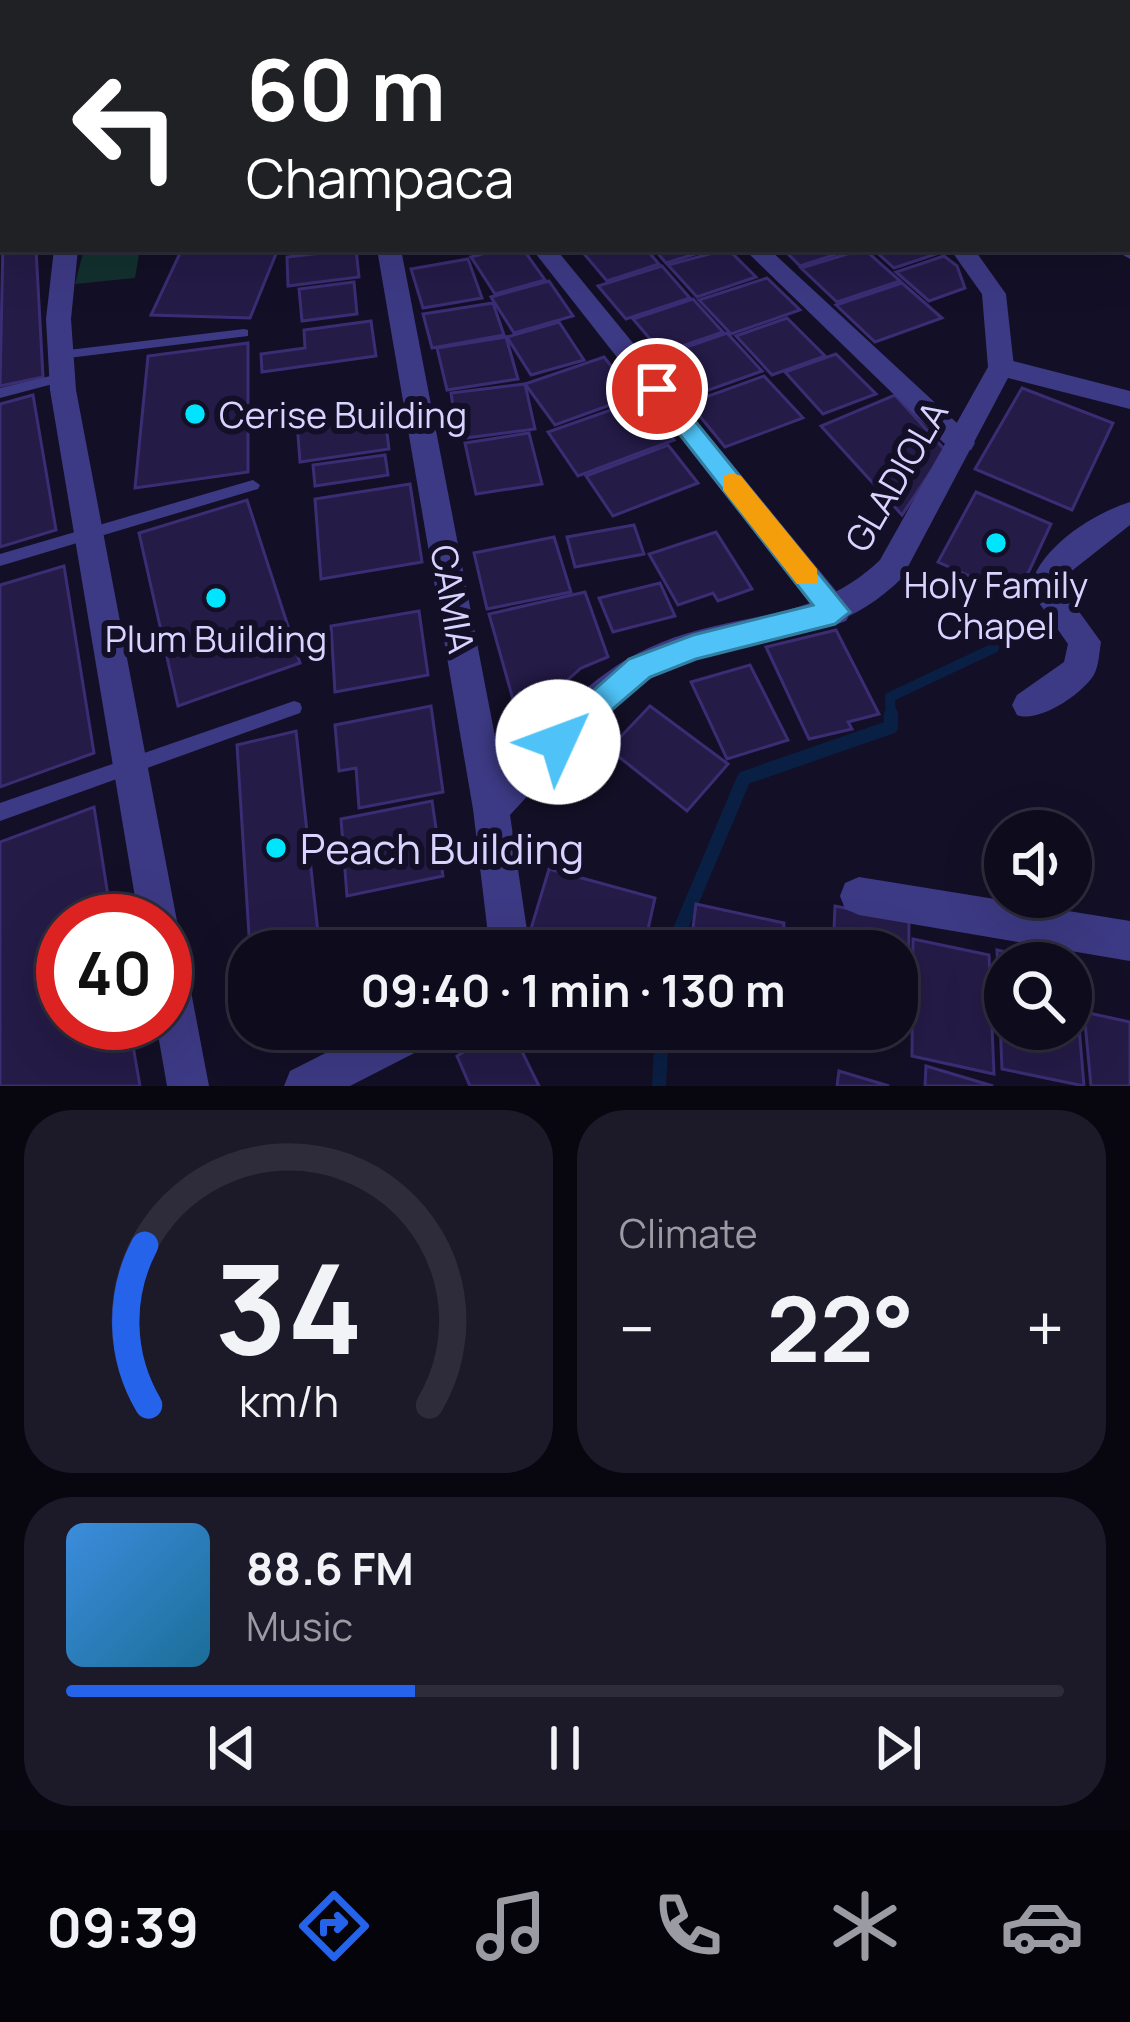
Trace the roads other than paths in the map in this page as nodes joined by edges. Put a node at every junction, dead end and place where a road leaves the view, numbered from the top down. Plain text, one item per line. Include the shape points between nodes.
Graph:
1 (65, 252) edge
2 (390, 252) edge
3 (546, 252) edge
4 (759, 252) edge
5 (964, 252) edge
6 (244, 333) dead end
7 (62, 366) junction
8 (1001, 367) junction
9 (0, 393) edge
10 (1130, 400) edge
11 (961, 442) junction
12 (253, 485) dead end
13 (1130, 513) edge
14 (89, 538) junction
15 (0, 560) edge
16 (835, 612) junction
17 (1030, 705) dead end
18 (294, 708) dead end
19 (129, 765) junction
20 (491, 809) junction
21 (0, 812) edge
22 (153, 894) edge
23 (859, 896) dead end
24 (508, 930) edge
25 (1130, 941) edge
26 (181, 1050) edge
27 (376, 1050) edge
28 (188, 1086) edge
29 (305, 1086) edge

1 - 7 street
2 - 20 street, CAMIA
3 - 16 street
4 - 11 street
5 - 8 street via 994,294
6 - 7 lane
7 - 9 lane
7 - 14 street
8 - 10 street
8 - 11 street, GLADIOLA
11 - 16 street, GLADIOLA via 891,569 871,595
12 - 14 lane
13 - 17 street via 1049,571 1046,590 1085,642 1079,670
14 - 15 lane
14 - 19 street
16 - 20 street, GLADIOLA via 639,668
18 - 19 lane
19 - 21 lane
19 - 22 street
20 - 24 street, CAMIA
23 - 25 street
26 - 28 street
27 - 29 street

